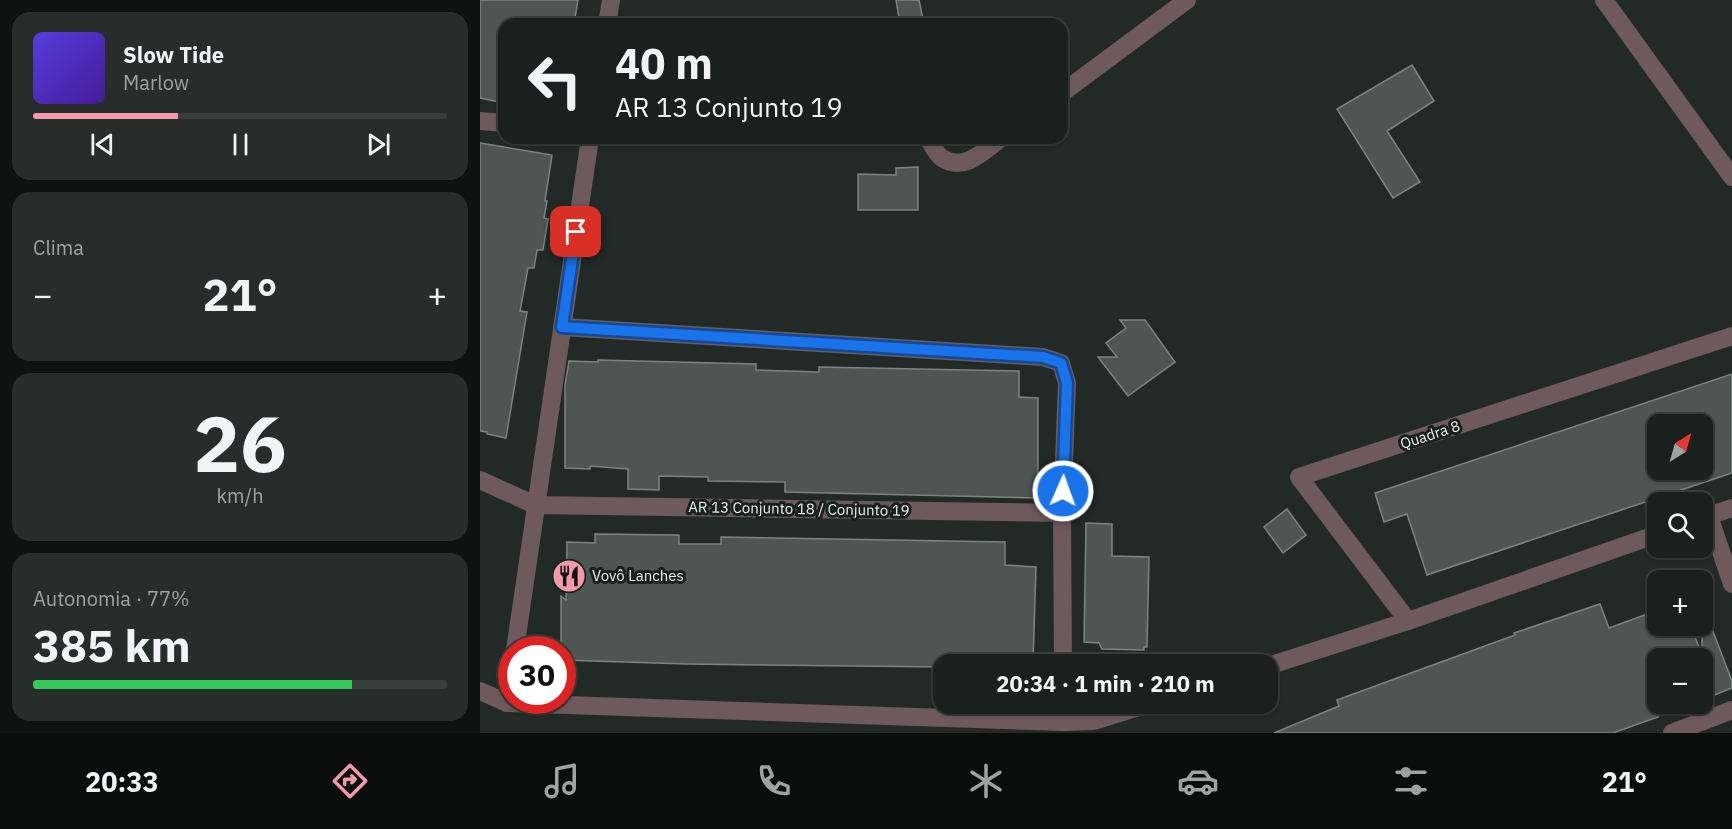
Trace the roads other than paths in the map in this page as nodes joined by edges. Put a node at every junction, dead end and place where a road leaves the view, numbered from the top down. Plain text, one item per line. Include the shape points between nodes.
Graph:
1 (611, 0) edge
2 (1187, 0) edge
3 (1604, 0) edge
4 (608, 18) edge
5 (1068, 89) edge
6 (480, 121) edge
7 (498, 122) edge
8 (589, 144) edge
9 (932, 144) edge
10 (993, 144) edge
11 (1732, 177) edge
12 (562, 327) junction
13 (1732, 336) edge
14 (480, 480) edge
15 (536, 505) junction
16 (1732, 508) edge
17 (1062, 513) junction
18 (1713, 515) edge
19 (1713, 535) edge
20 (1647, 538) edge
21 (1732, 584) edge
22 (1408, 621) junction
23 (516, 636) edge
24 (1063, 654) edge
25 (1278, 663) edge
26 (480, 691) edge
27 (498, 699) edge
28 (576, 707) edge
29 (1732, 710) edge
30 (1117, 714) edge
31 (1063, 719) edge
32 (887, 725) edge
33 (1671, 733) edge

1 - 4 street
2 - 5 street
3 - 11 street
6 - 7 street
8 - 12 street
9 - 10 street via 941,157 956,164 970,161
12 - 15 street
12 - 17 street via 1043,357 1061,363 1067,383
13 - 22 street, Quadra 8 via 1299,477
14 - 15 street
15 - 17 street, AR 13 Conjunto 18 / Conjunto 19
15 - 23 street
16 - 18 street
17 - 24 street
19 - 21 street
20 - 22 street
22 - 25 street
26 - 27 street
28 - 32 street
29 - 33 street
30 - 31 street via 1094,721
31 - 32 street

